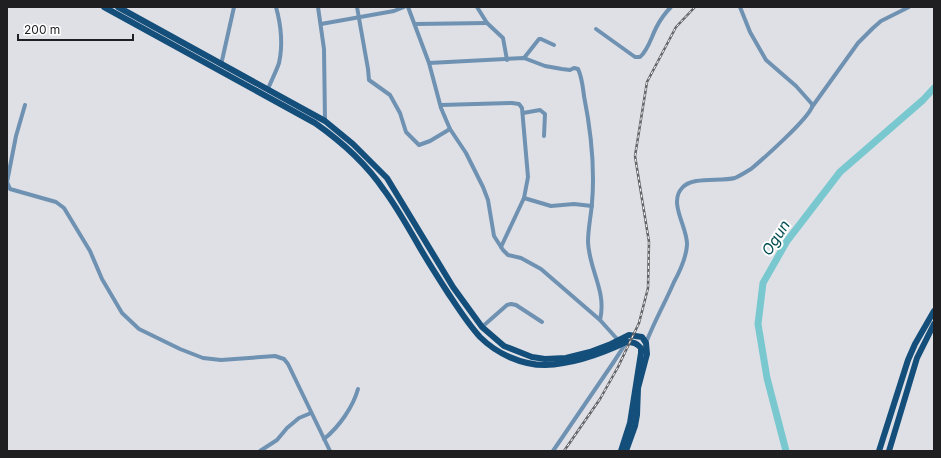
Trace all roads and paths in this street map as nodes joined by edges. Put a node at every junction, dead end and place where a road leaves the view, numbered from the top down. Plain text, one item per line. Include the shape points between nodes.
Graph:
1 (104, 7) edge
2 (118, 7) edge
3 (234, 7) edge
4 (276, 7) edge
5 (318, 7) edge
6 (357, 7) edge
7 (404, 7) edge
8 (408, 7) edge
9 (477, 7) edge
10 (671, 7) edge
11 (741, 7) edge
12 (909, 7) edge
13 (358, 17) junction
14 (487, 23) junction
15 (321, 24) junction
16 (415, 24) junction
17 (596, 29) dead end
18 (554, 45) dead end
19 (524, 58) junction
20 (507, 60) junction
21 (429, 63) junction
22 (221, 64) junction
23 (268, 89) junction
24 (25, 105) dead end
25 (441, 105) junction
26 (812, 107) junction
27 (523, 113) junction
28 (325, 121) junction
29 (450, 129) junction
30 (544, 136) dead end
31 (524, 198) junction
32 (592, 206) junction
33 (501, 247) junction
34 (934, 311) edge
35 (600, 320) junction
36 (542, 322) dead end
37 (934, 324) edge
38 (484, 329) junction
39 (480, 337) junction
40 (618, 340) junction
41 (626, 342) junction
42 (646, 343) junction
43 (358, 389) dead end
44 (311, 413) junction
45 (324, 439) junction
46 (260, 451) edge
47 (330, 451) edge
48 (553, 451) edge
49 (621, 451) edge
50 (626, 451) edge
51 (879, 451) edge
52 (889, 451) edge

1 - 39 main road via 315,123 344,144 362,161 385,190 458,308
2 - 22 main road
3 - 22 street
4 - 23 street via 281,35 280,54
5 - 15 street
6 - 13 street
7 - 13 street
8 - 16 street
9 - 14 street
10 - 17 street via 664,14 640,57 635,57
11 - 26 street via 750,32 766,60 796,86
12 - 26 street via 881,21 858,43
13 - 15 street
13 - 29 street via 369,80 390,95 400,113 406,132 419,145 430,142
14 - 16 street
14 - 20 street via 503,38
15 - 28 street
16 - 21 street
18 - 19 street via 539,39
19 - 20 street
19 - 32 street via 562,70 576,68 580,71 589,122 593,177
20 - 21 street
21 - 25 street
22 - 23 main road
23 - 28 main road
24 - 44 street via 16,136 8,186 13,191 56,202 64,208 127,319 151,336 203,358 221,360 275,356 284,359
25 - 27 street via 512,103 518,104
25 - 29 street
26 - 42 street via 805,118 769,154 749,170 735,178 688,182 682,188 677,201 687,235 683,264
27 - 30 street via 540,110 545,114
27 - 31 street via 528,177
28 - 38 main road via 353,144 387,178 453,287
29 - 33 street via 466,153 483,187 488,200 494,236
31 - 32 street via 551,206
31 - 33 street
32 - 35 street via 588,242 601,296
33 - 35 street via 508,255 521,258 541,269
34 - 51 main road via 908,360
35 - 40 street
36 - 38 street via 511,304
37 - 52 main road via 917,358
38 - 39 main road
38 - 40 main road via 504,346 537,358 566,358 590,352
39 - 41 main road via 509,357 545,365 591,356
40 - 42 main road via 633,335 642,338
41 - 48 street
41 - 49 main road via 638,344 641,350 630,423
42 - 50 main road via 647,354 638,388 637,415
43 - 45 street via 344,416
44 - 45 street
44 - 46 street via 298,418 277,440
45 - 47 street

